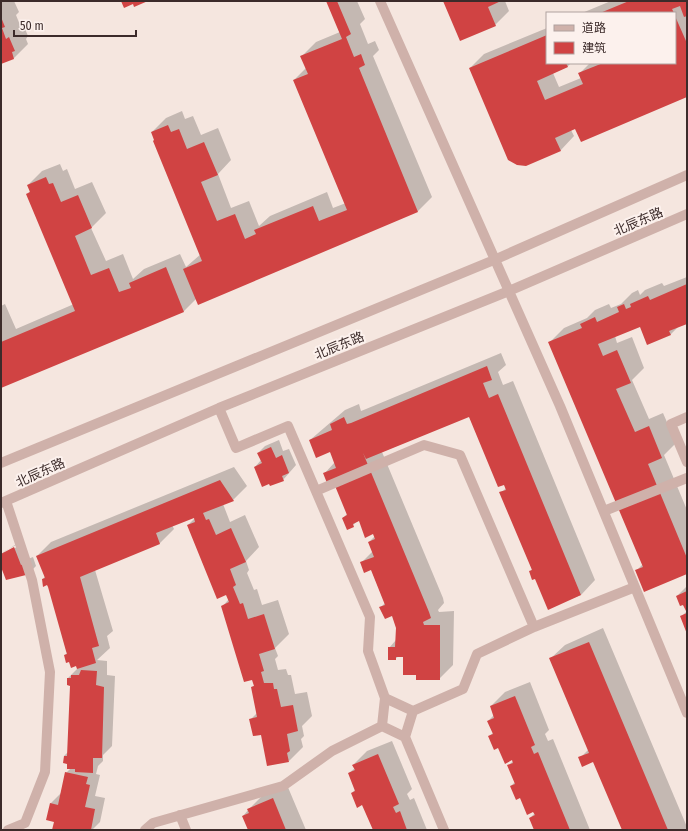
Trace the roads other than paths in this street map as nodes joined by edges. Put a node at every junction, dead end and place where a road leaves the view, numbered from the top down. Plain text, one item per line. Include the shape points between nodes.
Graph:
1 (380, 1) edge
2 (687, 176) edge
3 (687, 214) edge
4 (494, 260) junction
5 (509, 291) junction
6 (219, 408) junction
7 (687, 417) edge
8 (687, 462) edge
9 (1, 463) edge
10 (687, 478) edge
11 (316, 491) junction
12 (3, 502) edge
13 (604, 511) junction
14 (635, 586) junction
15 (534, 627) junction
16 (385, 698) junction
17 (413, 711) junction
18 (687, 713) edge
19 (382, 726) junction
20 (405, 737) junction
21 (180, 815) junction
22 (8, 830) edge
23 (145, 830) edge
24 (186, 830) edge
25 (444, 830) edge

1 - 4 street
2 - 4 street, 北辰东路
3 - 5 street, 北辰东路
4 - 5 street
4 - 9 street, 北辰东路
5 - 6 street, 北辰东路
5 - 13 street
6 - 11 street via 236,448 288,426
6 - 12 street, 北辰东路
7 - 8 street via 671,424
10 - 13 street
11 - 15 street via 424,445 460,456
11 - 16 street via 370,617 368,651
12 - 22 street via 32,580 50,672 45,772 25,823
13 - 14 street
14 - 15 street
14 - 18 street
15 - 17 street via 477,654 463,689
16 - 17 street
16 - 19 street
17 - 20 street
19 - 20 street
19 - 21 street via 332,751 283,786
20 - 25 street
21 - 23 street via 154,823
21 - 24 street

